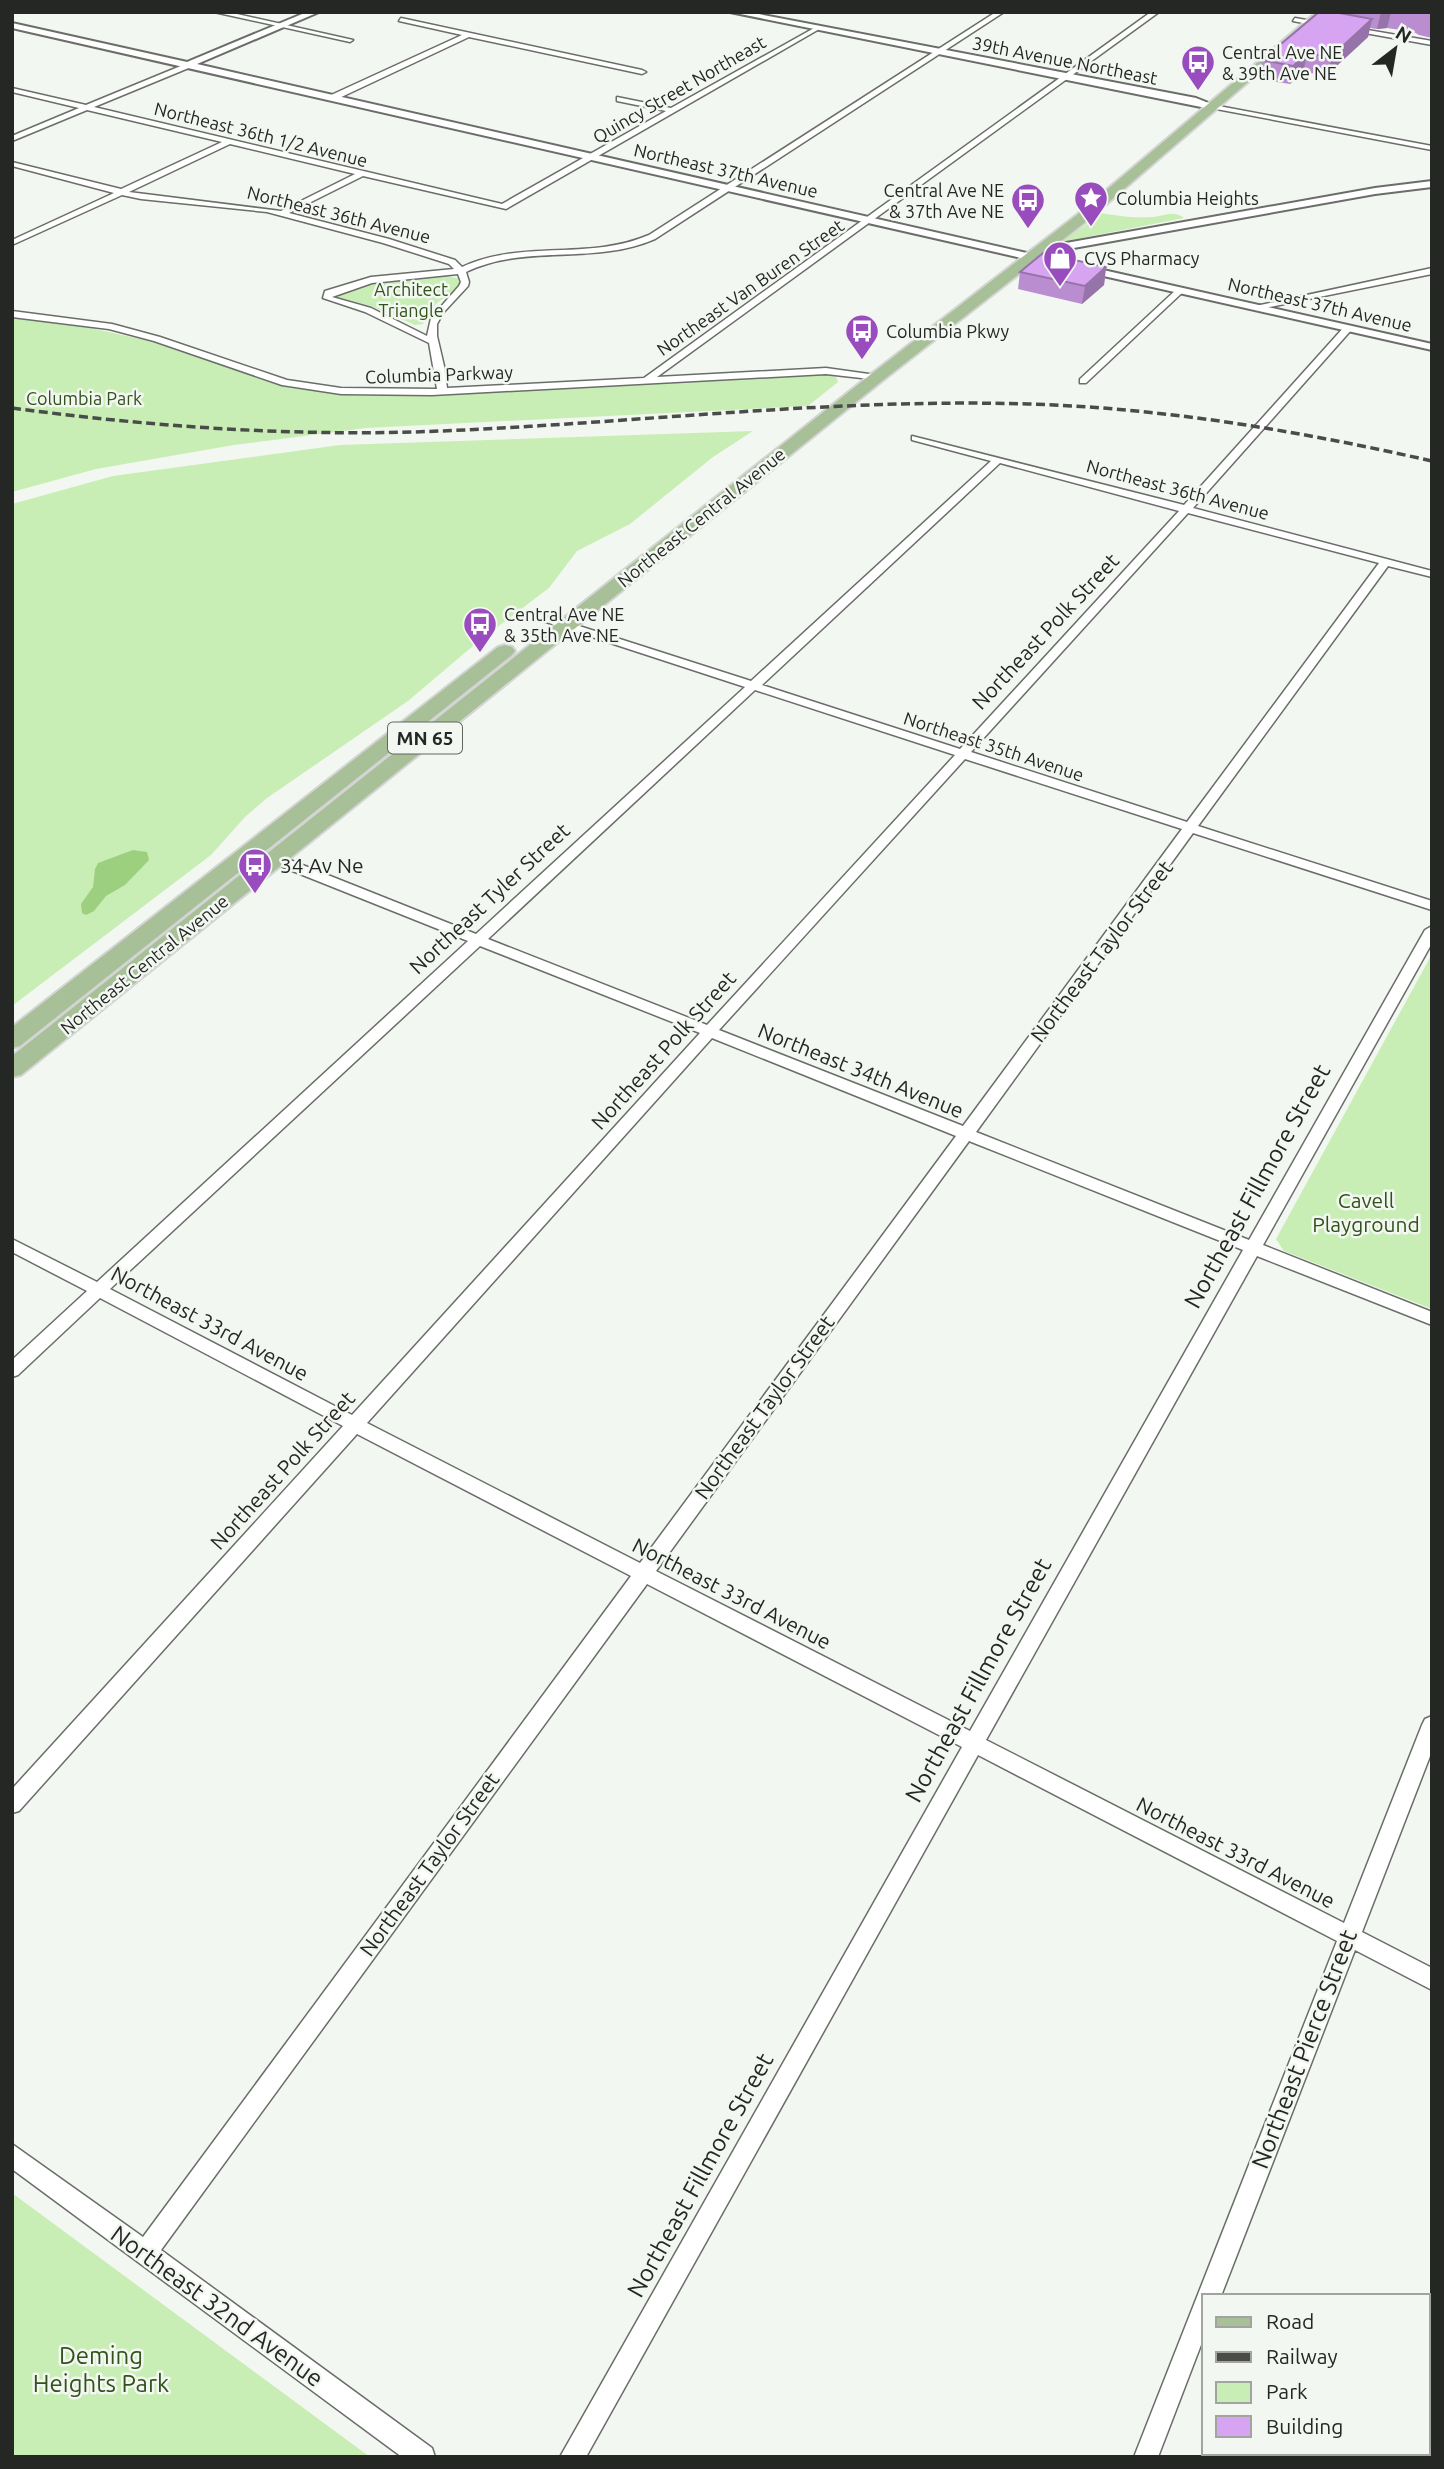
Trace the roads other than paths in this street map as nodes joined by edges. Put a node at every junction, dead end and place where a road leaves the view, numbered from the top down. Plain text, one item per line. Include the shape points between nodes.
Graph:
1 (217, 12) edge
2 (315, 12) edge
3 (734, 12) edge
4 (1001, 12) edge
5 (1156, 12) edge
6 (1324, 12) edge
7 (1304, 19) edge
8 (401, 20) dead end
9 (12, 25) edge
10 (281, 26) junction
11 (1334, 27) edge
12 (818, 29) junction
13 (1345, 29) edge
14 (466, 36) junction
15 (1273, 38) dead end
16 (350, 40) dead end
17 (1432, 43) edge
18 (939, 52) junction
19 (188, 65) junction
20 (642, 72) dead end
21 (1066, 76) junction
22 (12, 90) edge
23 (1201, 97) junction
24 (332, 98) junction
25 (620, 99) dead end
26 (1211, 106) junction
27 (86, 108) junction
28 (674, 111) junction
29 (1178, 115) dead end
30 (12, 139) edge
31 (229, 142) junction
32 (1432, 148) edge
33 (592, 157) junction
34 (12, 164) edge
35 (1118, 170) dead end
36 (361, 174) junction
37 (1432, 184) edge
38 (1094, 186) dead end
39 (729, 188) junction
40 (121, 192) junction
41 (1111, 192) junction
42 (503, 207) joint
43 (281, 214) junction
44 (1083, 217) junction
45 (870, 221) junction
46 (1031, 238) dead end
47 (12, 243) edge
48 (1012, 253) junction
49 (1032, 257) junction
50 (461, 271) junction
51 (1432, 271) edge
52 (972, 283) dead end
53 (1181, 290) junction
54 (1255, 307) junction
55 (12, 314) edge
56 (1348, 328) junction
57 (431, 341) junction
58 (1432, 347) edge
59 (869, 370) junction
60 (648, 379) junction
61 (1083, 382) dead end
62 (442, 391) junction
63 (915, 438) dead end
64 (998, 460) junction
65 (713, 486) dead end
66 (1186, 510) junction
67 (1385, 562) junction
68 (1432, 575) edge
69 (594, 581) dead end
70 (556, 622) junction
71 (752, 686) junction
72 (963, 754) junction
73 (1191, 828) junction
74 (275, 859) junction
75 (1432, 906) edge
76 (1432, 930) edge
77 (478, 939) junction
78 (709, 1032) junction
79 (12, 1040) edge
80 (12, 1069) edge
81 (965, 1134) junction
82 (12, 1245) edge
83 (1253, 1247) junction
84 (99, 1290) junction
85 (1432, 1319) edge
86 (12, 1370) edge
87 (354, 1424) junction
88 (643, 1573) junction
89 (1432, 1725) edge
90 (973, 1742) junction
91 (12, 1804) edge
92 (1349, 1936) junction
93 (1432, 1979) edge
94 (12, 2154) edge
95 (145, 2253) junction
96 (1210, 2294) edge
97 (1202, 2312) edge
98 (423, 2457) edge
99 (572, 2457) edge
100 (1146, 2457) edge

1 - 10 street
2 - 10 street
3 - 12 street, 39th Avenue Northeast
4 - 18 street
5 - 21 street, Northeast Van Buren Street
6 - 7 main road, MN 65
7 - 11 street
7 - 15 main road, MN 65
7 - 26 main road, MN 65
8 - 14 street
9 - 19 street, Northeast 37th Avenue
10 - 16 street
10 - 19 street
12 - 18 street, 39th Avenue Northeast
12 - 28 street, Quincy Street Northeast
13 - 17 street
14 - 20 street
14 - 24 street
18 - 21 street, 39th Avenue Northeast
18 - 39 street
19 - 24 street, Northeast 37th Avenue
19 - 27 street
21 - 23 street, 39th Avenue Northeast
21 - 45 street, Northeast Van Buren Street
22 - 27 street, Northeast 36th 1/2 Avenue
23 - 26 street, 39th Avenue Northeast
23 - 29 main road
24 - 33 street, Northeast 37th Avenue
25 - 28 street
26 - 32 street, 39th Avenue Northeast
26 - 41 main road, MN 65
27 - 30 street
27 - 31 street, Northeast 36th 1/2 Avenue
28 - 33 street, Quincy Street Northeast
31 - 36 street, Northeast 36th 1/2 Avenue
31 - 40 street
33 - 39 street, Northeast 37th Avenue
33 - 42 street, Quincy Street Northeast
34 - 40 street, Northeast 36th Avenue
35 - 41 main road via 1104,188
36 - 42 street, Northeast 36th 1/2 Avenue
36 - 43 street
37 - 49 street via 1066,246
38 - 44 main road via 1096,193 1084,205
39 - 45 street, Northeast 37th Avenue
39 - 50 street via 637,244 507,255
40 - 43 street, Northeast 36th Avenue
40 - 47 street
41 - 44 main road, MN 65
43 - 50 street, Northeast 36th Avenue via 452,262
44 - 49 main road, MN 65
45 - 48 street, Northeast 37th Avenue
45 - 60 street, Northeast Van Buren Street
46 - 48 main road
48 - 49 street, Northeast 37th Avenue
48 - 52 main road
49 - 53 street, Northeast 37th Avenue
49 - 59 main road, Northeast Central Avenue / MN 65
50 - 57 street via 463,289 436,316
50 - 57 street via 371,280 328,293 327,298 334,302 368,310
51 - 54 street
53 - 54 street, Northeast 37th Avenue
53 - 61 street
54 - 56 street, Northeast 37th Avenue
55 - 62 street, Columbia Parkway via 121,329 255,374 313,388
56 - 58 street, Northeast 37th Avenue
56 - 66 street, Northeast Polk Street
57 - 62 street via 439,361
59 - 60 street, Columbia Parkway
59 - 65 main road, Northeast Central Avenue / MN 65
59 - 70 main road, Northeast Central Avenue / MN 65
60 - 62 street, Columbia Parkway
63 - 64 street, Northeast 36th Avenue
64 - 66 street, Northeast 36th Avenue
64 - 71 street, Northeast Tyler Street
66 - 67 street, Northeast 36th Avenue
66 - 72 street, Northeast Polk Street
67 - 68 street, Northeast 36th Avenue
67 - 73 street, Northeast Taylor Street
69 - 70 main road, Northeast Central Avenue / MN 65
70 - 71 street, Northeast 35th Avenue
70 - 74 main road, Northeast Central Avenue / MN 65
70 - 79 main road, Northeast Central Avenue / MN 65
71 - 72 street, Northeast 35th Avenue
71 - 77 street, Northeast Tyler Street
72 - 73 street, Northeast 35th Avenue
72 - 78 street, Northeast Polk Street
73 - 75 street, Northeast 35th Avenue
73 - 81 street, Northeast Taylor Street
74 - 77 street, Northeast 34th Avenue
74 - 80 main road, Northeast Central Avenue / MN 65
76 - 83 street, Northeast Fillmore Street
77 - 78 street, Northeast 34th Avenue
77 - 84 street, Northeast Tyler Street
78 - 81 street, Northeast 34th Avenue
78 - 87 street, Northeast Polk Street
81 - 83 street, Northeast 34th Avenue
81 - 88 street, Northeast Taylor Street
82 - 84 street, Northeast 33rd Avenue
83 - 85 street, Northeast 34th Avenue
83 - 90 street, Northeast Fillmore Street
84 - 86 street, Northeast Tyler Street
84 - 87 street, Northeast 33rd Avenue
87 - 88 street, Northeast 33rd Avenue
87 - 91 street, Northeast Polk Street
88 - 90 street, Northeast 33rd Avenue
88 - 95 street, Northeast Taylor Street
89 - 92 street, Northeast Pierce Street
90 - 92 street, Northeast 33rd Avenue
90 - 99 street, Northeast Fillmore Street
92 - 93 street, Northeast 33rd Avenue
92 - 96 street, Northeast Pierce Street
94 - 95 street, Northeast 32nd Avenue
95 - 98 street, Northeast 32nd Avenue
97 - 100 street

